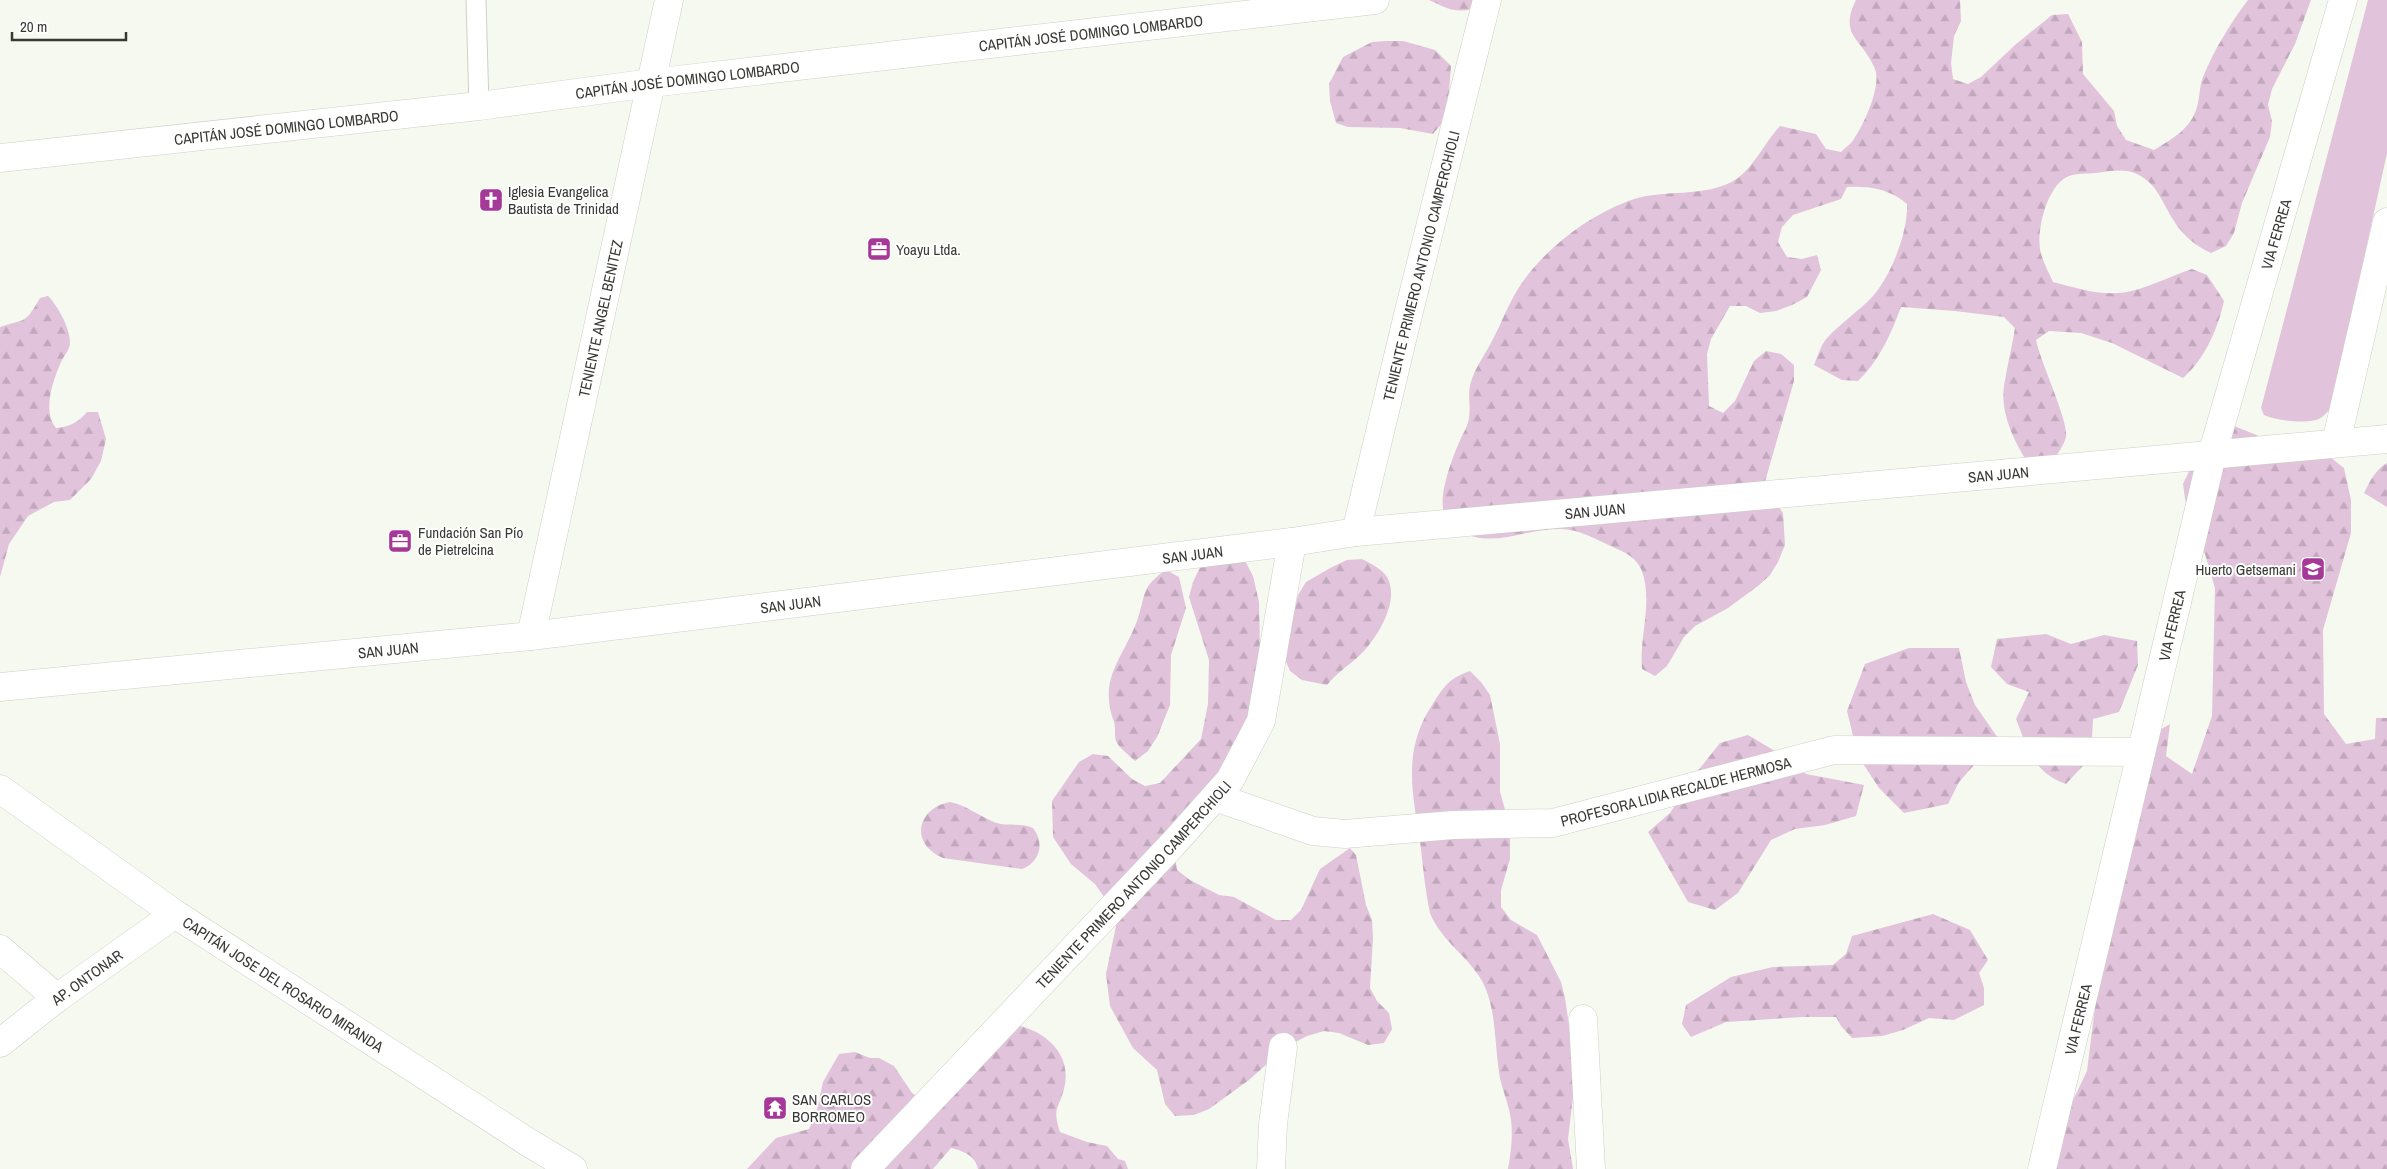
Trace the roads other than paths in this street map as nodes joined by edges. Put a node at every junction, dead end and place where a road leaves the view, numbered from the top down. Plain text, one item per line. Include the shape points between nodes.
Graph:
1 (476, 0) edge
2 (669, 0) edge
3 (1375, 0) edge
4 (1487, 0) edge
5 (2343, 0) edge
6 (651, 84) junction
7 (479, 106) junction
8 (0, 158) edge
9 (2387, 222) edge
10 (2387, 439) edge
11 (2336, 443) junction
12 (2212, 455) junction
13 (1356, 532) junction
14 (1292, 542) junction
15 (532, 636) junction
16 (0, 687) edge
17 (2142, 752) junction
18 (0, 789) edge
19 (1215, 797) junction
20 (175, 914) junction
21 (0, 949) edge
22 (57, 998) junction
23 (1583, 1019) dead end
24 (0, 1043) edge
25 (1284, 1047) dead end
26 (573, 1169) edge
27 (865, 1169) edge
28 (1271, 1169) edge
29 (1591, 1169) edge
30 (2042, 1169) edge

1 - 7 lane
2 - 6 street, TENIENTE ANGEL BENITEZ
3 - 6 street, CAPITÁN JOSÉ DOMINGO LOMBARDO
4 - 13 street, TENIENTE PRIMERO ANTONIO CAMPERCHIOLI
5 - 12 street, VIA FERREA
6 - 7 street, CAPITÁN JOSÉ DOMINGO LOMBARDO
6 - 15 street, TENIENTE ANGEL BENITEZ
7 - 8 street, CAPITÁN JOSÉ DOMINGO LOMBARDO
9 - 11 street
10 - 11 street, SAN JUAN
11 - 12 street, SAN JUAN
12 - 13 street, SAN JUAN
12 - 17 street, VIA FERREA
13 - 14 street, SAN JUAN
14 - 15 street, SAN JUAN
14 - 19 street, TENIENTE PRIMERO ANTONIO CAMPERCHIOLI via 1261,721 1230,780
15 - 16 street, SAN JUAN
17 - 19 street, PROFESORA LIDIA RECALDE HERMOSA via 1834,750 1553,823 1454,825 1345,834 1313,831
17 - 30 street, VIA FERREA
18 - 20 street, CAPITÁN JOSE DEL ROSARIO MIRANDA
19 - 27 street, TENIENTE PRIMERO ANTONIO CAMPERCHIOLI
20 - 22 street, AP. ONTONAR
20 - 26 street, CAPITÁN JOSE DEL ROSARIO MIRANDA
21 - 22 street
22 - 24 street, AP. ONTONAR
23 - 29 street
25 - 28 street via 1273,1124

